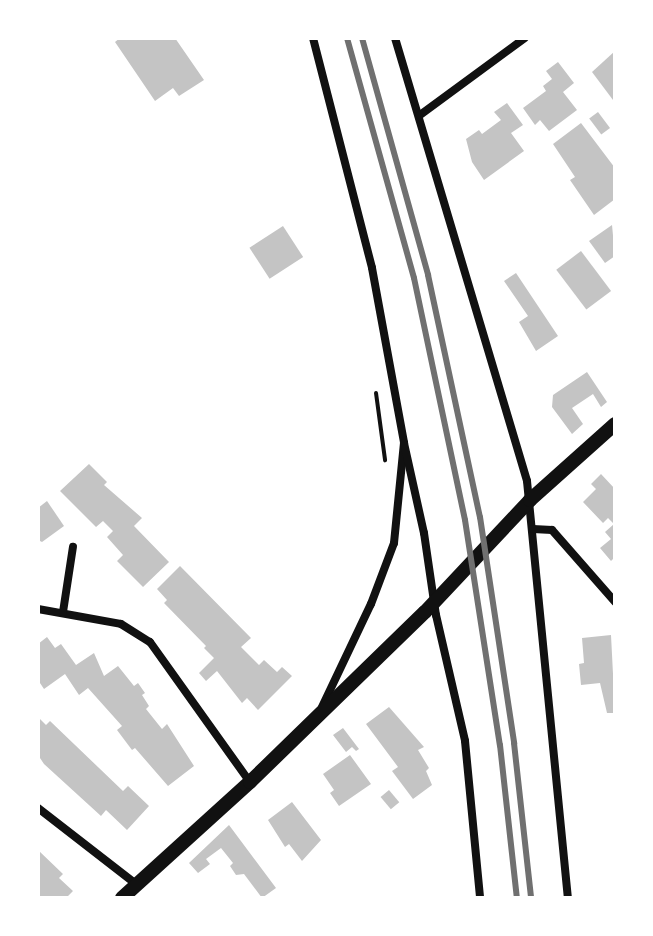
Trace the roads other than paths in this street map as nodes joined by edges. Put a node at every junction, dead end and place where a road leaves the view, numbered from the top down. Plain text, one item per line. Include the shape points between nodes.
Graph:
1 (313, 38) edge
2 (395, 38) edge
3 (525, 38) edge
4 (420, 115) junction
5 (615, 424) edge
6 (404, 443) junction
7 (530, 500) junction
8 (533, 529) junction
9 (73, 547) dead end
10 (435, 601) junction
11 (615, 602) edge
12 (38, 609) edge
13 (63, 612) junction
14 (319, 715) junction
15 (250, 782) junction
16 (38, 808) edge
17 (136, 884) junction
18 (122, 898) edge
19 (480, 898) edge
20 (568, 898) edge

1 - 6 street via 372,268
2 - 4 street
3 - 4 street
4 - 7 street
5 - 7 street
6 - 10 street
6 - 14 street via 394,543
7 - 8 street
7 - 10 street
8 - 11 street via 552,530
8 - 20 street
9 - 13 street
10 - 14 street
10 - 19 street via 465,741
12 - 13 street
13 - 15 street via 121,624 150,642
14 - 15 street
15 - 17 street
16 - 17 street
17 - 18 street

